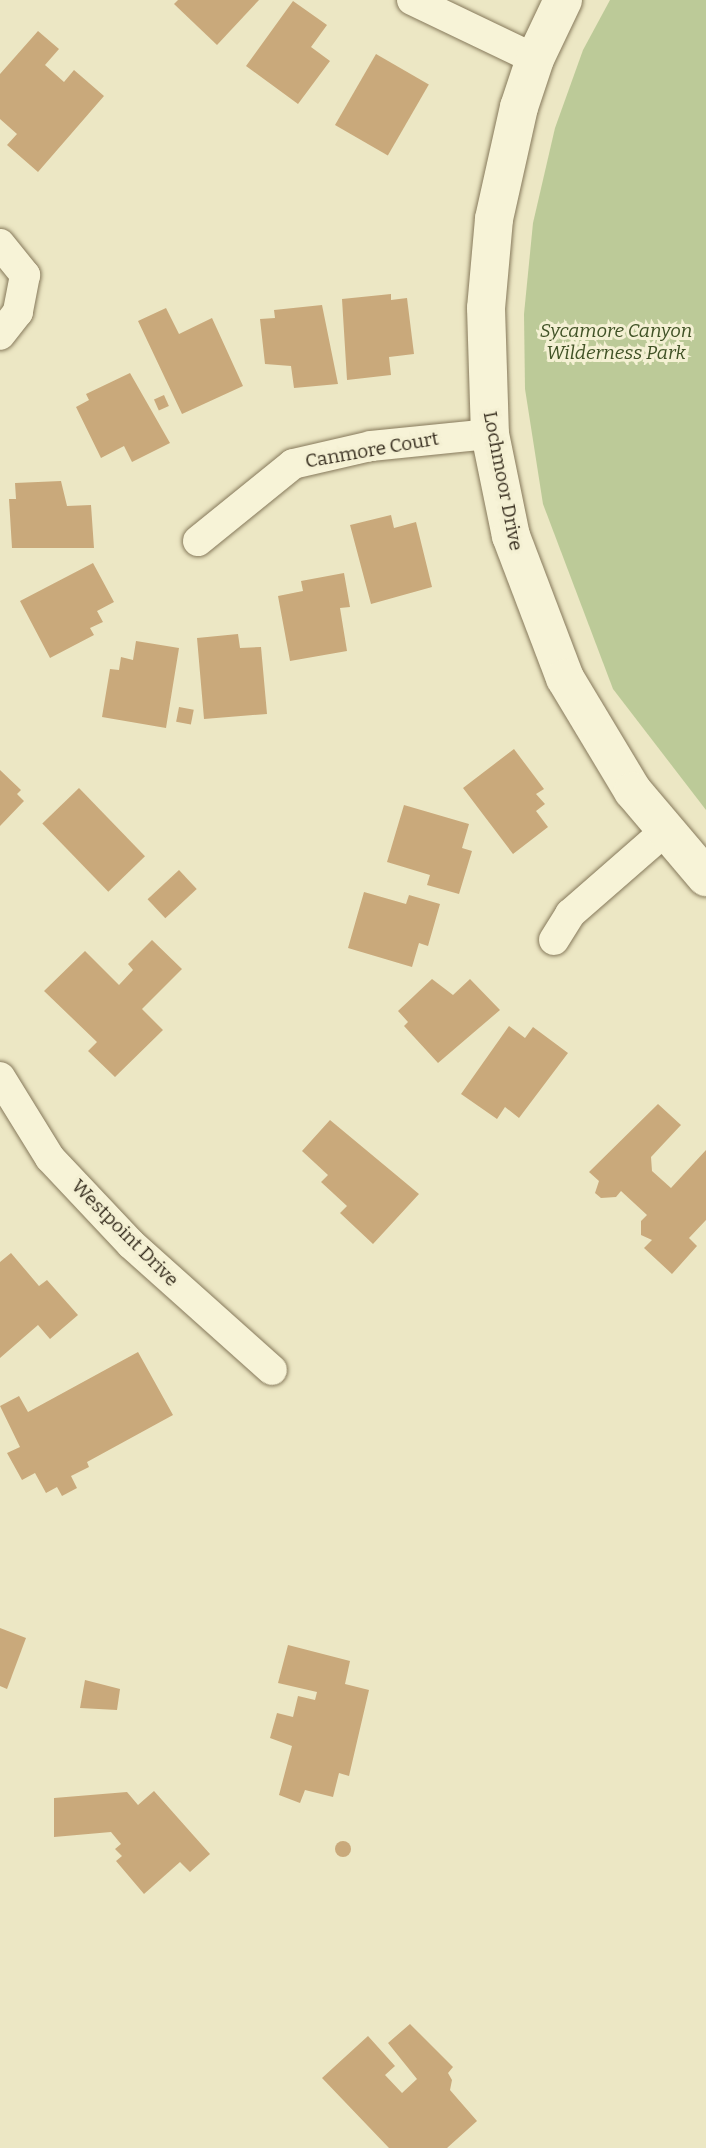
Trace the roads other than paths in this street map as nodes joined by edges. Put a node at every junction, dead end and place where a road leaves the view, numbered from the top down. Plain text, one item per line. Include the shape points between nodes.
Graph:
1 (412, 0) edge
2 (563, 0) edge
3 (535, 59) junction
4 (0, 244) edge
5 (0, 335) edge
6 (490, 434) junction
7 (198, 541) dead end
8 (665, 831) junction
9 (706, 877) edge
10 (554, 940) dead end
11 (0, 1077) edge
12 (272, 1370) dead end

1 - 3 street
2 - 3 street, Lochmoor Drive
3 - 6 street, Lochmoor Drive via 505,159 488,264 485,372
4 - 5 street via 25,275 18,312
6 - 7 street, Canmore Court via 371,446 293,464
6 - 8 street, Lochmoor Drive via 511,536 565,678 608,754
8 - 9 street, Lochmoor Drive
8 - 10 street via 570,914
11 - 12 street, Westpoint Drive via 50,1158 131,1244

